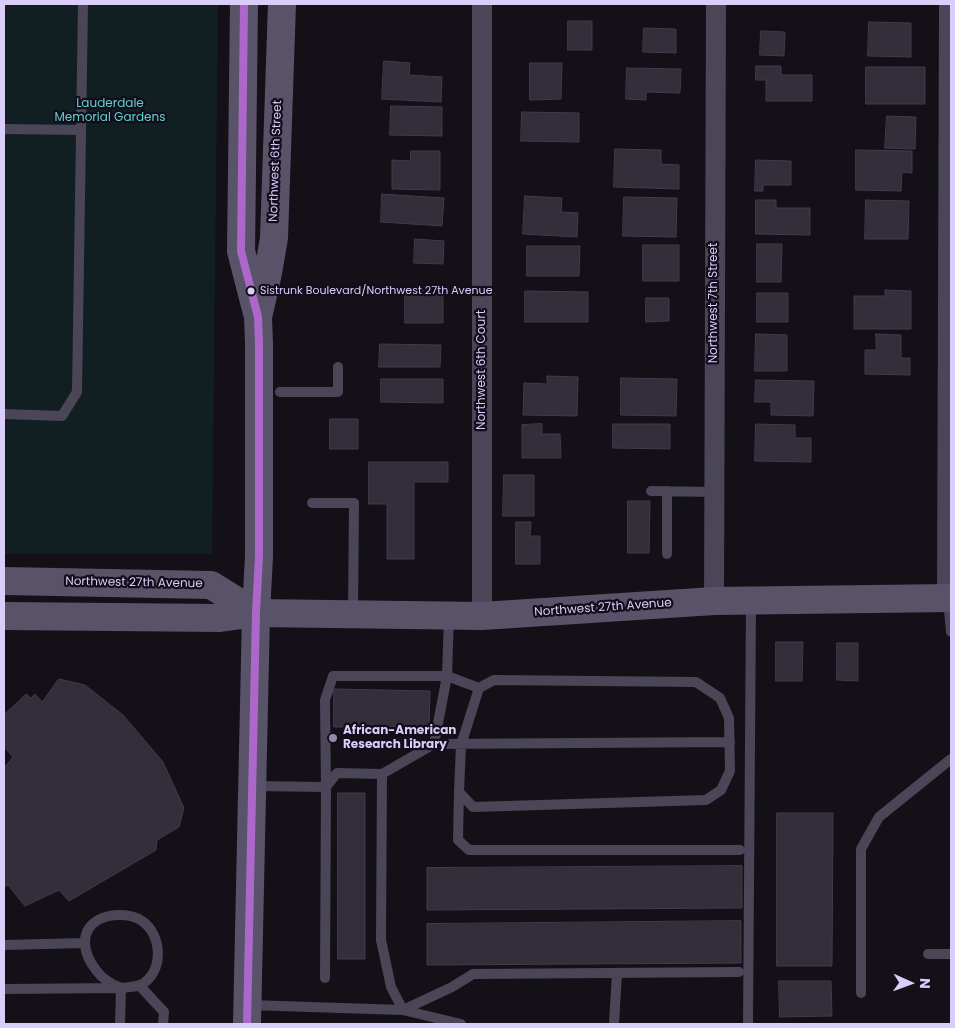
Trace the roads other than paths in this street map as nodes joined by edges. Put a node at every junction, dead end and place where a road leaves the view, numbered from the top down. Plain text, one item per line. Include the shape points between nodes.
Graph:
1 (82, 4) edge
2 (244, 4) edge
3 (282, 4) edge
4 (482, 4) edge
5 (716, 4) edge
6 (949, 4) edge
7 (4, 129) edge
8 (82, 130) junction
9 (258, 317) junction
10 (338, 367) dead end
11 (280, 392) dead end
12 (4, 414) edge
13 (651, 491) dead end
14 (667, 492) junction
15 (714, 492) junction
16 (312, 503) dead end
17 (667, 554) dead end
18 (4, 581) edge
19 (949, 598) edge
20 (714, 601) junction
21 (752, 601) junction
22 (256, 613) junction
23 (353, 614) junction
24 (449, 615) junction
25 (4, 616) edge
26 (482, 616) junction
27 (951, 632) edge
28 (447, 676) junction
29 (480, 688) junction
30 (730, 742) junction
31 (434, 744) junction
32 (462, 745) junction
33 (951, 759) edge
34 (382, 774) junction
35 (252, 786) junction
36 (326, 788) junction
37 (458, 792) junction
38 (740, 850) dead end
39 (84, 944) junction
40 (4, 945) edge
41 (928, 954) dead end
42 (951, 954) edge
43 (739, 972) dead end
44 (617, 973) junction
45 (325, 978) dead end
46 (139, 986) junction
47 (121, 988) junction
48 (4, 989) edge
49 (861, 993) dead end
50 (403, 1010) junction
51 (248, 1015) edge
52 (120, 1024) edge
53 (163, 1024) edge
54 (461, 1024) edge
55 (614, 1024) edge
56 (748, 1024) edge

1 - 8 lane
2 - 9 street, Northwest 6th Street via 241,251
3 - 9 street, Northwest 6th Street via 274,238
4 - 26 street, Northwest 6th Court
5 - 15 street, Northwest 7th Street
6 - 19 street
7 - 8 lane
8 - 12 lane via 77,392 62,416
9 - 22 street, Northwest 6th Street via 259,556
10 - 11 lane via 338,392
13 - 14 lane
14 - 15 lane
14 - 17 lane
15 - 20 street, Northwest 7th Street
16 - 23 lane via 354,503
18 - 22 street, Northwest 27th Avenue via 211,585
19 - 21 street, Northwest 27th Avenue
19 - 27 lane
20 - 21 street, Northwest 27th Avenue
20 - 26 street, Northwest 27th Avenue
21 - 56 lane
22 - 23 street, Northwest 27th Avenue
22 - 25 street, Northwest 27th Avenue via 220,618
22 - 35 street, Northwest 6th Street
23 - 24 street, Northwest 27th Avenue
24 - 26 street, Northwest 27th Avenue
24 - 28 lane
28 - 29 lane
28 - 31 lane
28 - 36 lane via 333,676 325,700
29 - 30 lane via 494,680 696,682 720,698 729,718
29 - 32 lane
30 - 32 lane
30 - 37 lane via 730,771 721,790 706,800 473,807
31 - 32 lane
31 - 34 lane
32 - 37 lane
33 - 49 lane via 879,817 861,850
34 - 36 lane via 337,773
34 - 50 lane via 381,940 391,987
35 - 36 lane
35 - 51 street, Northwest 6th Street
36 - 45 lane
37 - 38 lane via 458,840 469,850
39 - 40 lane
39 - 46 lane via 86,932 96,921 109,915 128,915 141,920 151,929 158,945 158,961 153,975
39 - 47 lane via 96,971
41 - 42 lane
43 - 44 lane
44 - 50 lane via 473,974
44 - 55 lane
46 - 47 lane
46 - 53 lane via 164,1012
47 - 48 lane
47 - 52 lane
50 - 51 lane
50 - 54 lane

